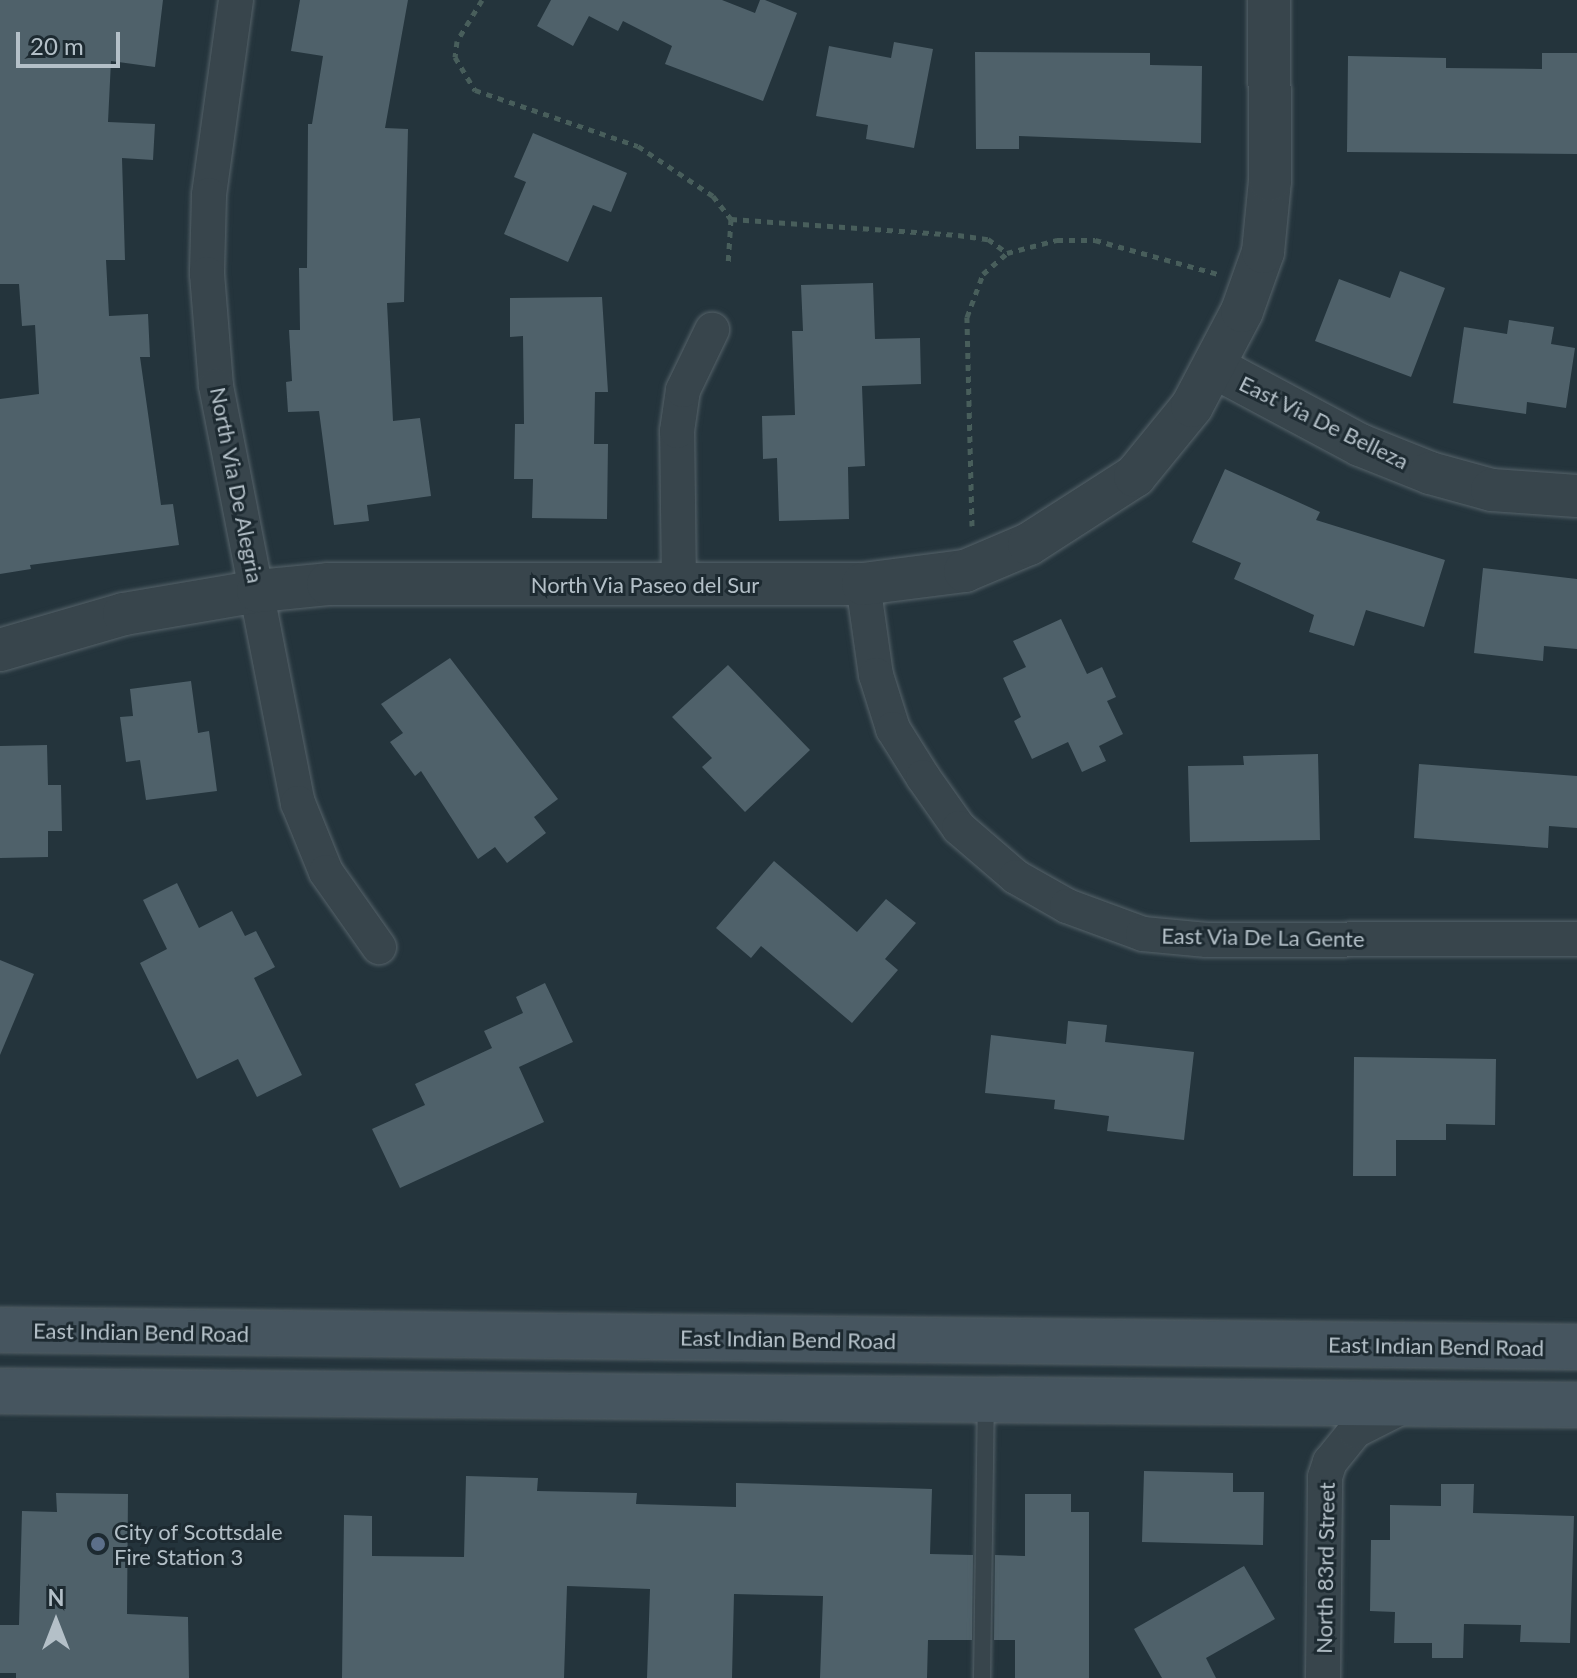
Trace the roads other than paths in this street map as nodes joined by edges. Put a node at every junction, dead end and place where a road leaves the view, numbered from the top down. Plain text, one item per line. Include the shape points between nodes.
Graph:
1 (236, 0) edge
2 (1269, 0) edge
3 (712, 330) dead end
4 (1214, 367) junction
5 (1577, 496) edge
6 (863, 584) junction
7 (679, 586) junction
8 (258, 591) junction
9 (0, 650) edge
10 (1577, 939) edge
11 (379, 947) dead end
12 (0, 1330) edge
13 (1577, 1347) edge
14 (0, 1391) edge
15 (986, 1400) junction
16 (1408, 1404) junction
17 (1577, 1405) edge
18 (982, 1678) edge
19 (1323, 1678) edge

1 - 8 street, North Via De Alegria via 209,195 207,274 216,386
2 - 4 street via 1273,138 1263,252
3 - 7 street via 683,390 677,431
4 - 5 street, East Via De Belleza via 1360,445 1430,473 1492,490
4 - 6 street, North Via Paseo del Sur via 1192,406 1135,476 1078,517 965,571
6 - 7 street, North Via Paseo del Sur
6 - 10 street, East Via De La Gente via 876,675 893,729 923,777 959,828 1016,877 1067,906 1143,934 1207,940
7 - 8 street, North Via Paseo del Sur via 328,584
8 - 9 street, North Via Paseo del Sur via 124,614
8 - 11 street, North Via De Alegria via 298,803 326,872
12 - 13 main road, East Indian Bend Road
14 - 15 main road
15 - 16 main road
15 - 18 lane
16 - 17 main road
16 - 19 street, North 83rd Street via 1355,1431 1336,1449 1325,1477

